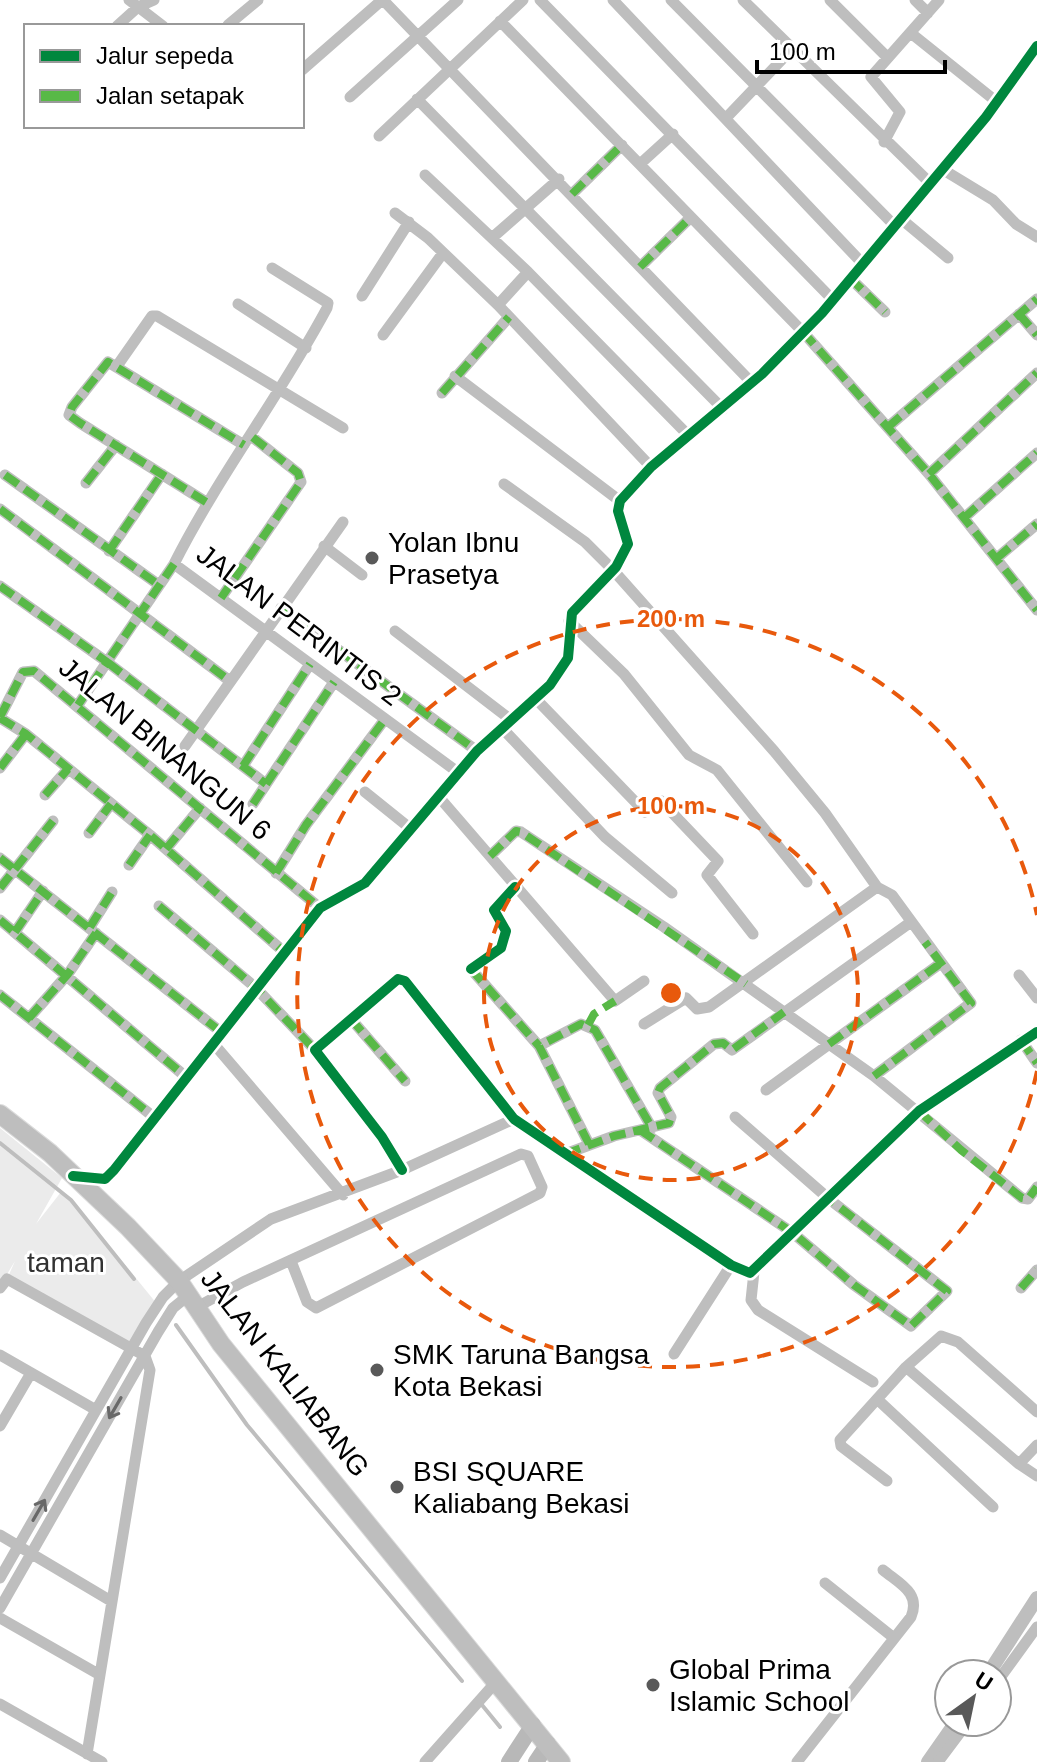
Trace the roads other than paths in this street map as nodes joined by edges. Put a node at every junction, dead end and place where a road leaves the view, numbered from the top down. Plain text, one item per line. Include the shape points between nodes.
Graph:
1 (154, 0) edge
2 (258, 0) edge
3 (382, 0) edge
4 (458, 0) edge
5 (523, 0) edge
6 (540, 0) edge
7 (613, 0) edge
8 (671, 0) edge
9 (743, 0) edge
10 (830, 0) edge
11 (915, 0) edge
12 (939, 0) edge
13 (134, 4) edge
14 (928, 13) junction
15 (500, 21) junction
16 (119, 24) edge
17 (160, 24) edge
18 (229, 24) edge
19 (912, 34) junction
20 (418, 37) junction
21 (1037, 46) edge
22 (791, 50) junction
23 (887, 57) junction
24 (304, 68) edge
25 (449, 68) junction
26 (756, 86) junction
27 (350, 97) dead end
28 (417, 99) junction
29 (997, 102) junction
30 (727, 117) junction
31 (673, 134) junction
32 (379, 136) dead end
33 (884, 142) junction
34 (622, 145) junction
35 (640, 164) junction
36 (942, 169) junction
37 (425, 175) dead end
38 (559, 179) junction
39 (930, 183) junction
40 (572, 194) junction
41 (525, 207) junction
42 (395, 213) dead end
43 (691, 217) junction
44 (409, 222) junction
45 (897, 222) junction
46 (493, 237) junction
47 (1037, 237) edge
48 (443, 253) junction
49 (948, 258) dead end
50 (862, 263) junction
51 (640, 267) junction
52 (272, 268) dead end
53 (528, 272) junction
54 (850, 278) junction
55 (362, 296) dead end
56 (1037, 299) edge
57 (833, 300) junction
58 (238, 304) dead end
59 (498, 305) junction
60 (885, 312) dead end
61 (1019, 314) junction
62 (509, 317) junction
63 (803, 332) junction
64 (383, 335) dead end
65 (1037, 335) edge
66 (306, 348) junction
67 (117, 366) junction
68 (1037, 373) edge
69 (455, 376) junction
70 (752, 383) junction
71 (279, 389) junction
72 (442, 393) dead end
73 (723, 409) junction
74 (888, 427) junction
75 (343, 428) dead end
76 (688, 435) junction
77 (247, 440) junction
78 (116, 445) junction
79 (1037, 453) edge
80 (651, 467) junction
81 (162, 474) junction
82 (929, 474) junction
83 (2, 476) edge
84 (86, 483) dead end
85 (504, 484) dead end
86 (620, 501) junction
87 (206, 502) junction
88 (0, 509) edge
89 (964, 518) junction
90 (343, 522) dead end
91 (1037, 524) edge
92 (324, 546) junction
93 (109, 551) junction
94 (997, 558) junction
95 (174, 564) junction
96 (613, 570) junction
97 (362, 575) dead end
98 (159, 585) junction
99 (0, 586) edge
100 (221, 598) junction
101 (281, 608) junction
102 (1037, 609) edge
103 (140, 614) junction
104 (569, 621) junction
105 (265, 631) junction
106 (395, 631) dead end
107 (107, 662) junction
108 (310, 664) junction
109 (230, 681) junction
110 (334, 682) junction
111 (535, 698) junction
112 (78, 705) junction
113 (0, 717) edge
114 (385, 719) junction
115 (507, 724) junction
116 (196, 730) junction
117 (26, 734) junction
118 (185, 746) dead end
119 (477, 751) junction
120 (243, 766) junction
121 (0, 768) edge
122 (68, 769) junction
123 (459, 773) junction
124 (266, 784) junction
125 (365, 792) dead end
126 (45, 795) dead end
127 (439, 797) junction
128 (111, 804) junction
129 (253, 804) dead end
130 (200, 808) junction
131 (53, 821) dead end
132 (411, 829) junction
133 (89, 833) dead end
134 (150, 835) junction
135 (166, 849) junction
136 (490, 856) junction
137 (0, 858) edge
138 (129, 865) dead end
139 (14, 869) junction
140 (276, 873) junction
141 (807, 882) dead end
142 (877, 887) junction
143 (0, 888) edge
144 (43, 891) junction
145 (112, 892) dead end
146 (672, 893) dead end
147 (159, 906) dead end
148 (320, 908) junction
149 (0, 920) edge
150 (911, 922) junction
151 (93, 930) junction
152 (15, 932) junction
153 (753, 934) dead end
154 (283, 951) junction
155 (941, 963) junction
156 (471, 969) dead end
157 (68, 974) junction
158 (1019, 975) dead end
159 (644, 981) dead end
160 (746, 984) junction
161 (255, 987) junction
162 (0, 995) edge
163 (1037, 998) edge
164 (784, 1012) junction
165 (29, 1018) junction
166 (351, 1019) junction
167 (644, 1024) dead end
168 (221, 1032) junction
169 (1037, 1032) edge
170 (1021, 1040) junction
171 (213, 1043) junction
172 (829, 1044) junction
173 (539, 1046) junction
174 (315, 1050) junction
175 (1037, 1063) edge
176 (874, 1076) junction
177 (186, 1077) junction
178 (405, 1081) dead end
179 (766, 1090) dead end
180 (919, 1111) junction
181 (0, 1114) edge
182 (735, 1117) dead end
183 (155, 1118) junction
184 (514, 1119) junction
185 (646, 1129) junction
186 (589, 1144) junction
187 (565, 1154) junction
188 (402, 1170) junction
189 (73, 1176) junction
190 (1037, 1187) edge
191 (343, 1195) junction
192 (829, 1199) junction
193 (793, 1233) junction
194 (291, 1261) junction
195 (731, 1265) junction
196 (1037, 1270) edge
197 (754, 1272) junction
198 (0, 1288) edge
199 (1021, 1288) dead end
200 (188, 1294) junction
201 (132, 1349) junction
202 (674, 1354) dead end
203 (0, 1355) edge
204 (145, 1356) junction
205 (906, 1367) junction
206 (31, 1373) junction
207 (873, 1382) dead end
208 (877, 1399) junction
209 (96, 1410) junction
210 (1037, 1412) edge
211 (0, 1426) edge
212 (1037, 1445) edge
213 (1019, 1464) junction
214 (1037, 1476) edge
215 (887, 1481) dead end
216 (993, 1507) dead end
217 (0, 1535) edge
218 (18, 1547) junction
219 (31, 1555) junction
220 (883, 1570) dead end
221 (0, 1578) edge
222 (825, 1583) dead end
223 (111, 1601) junction
224 (0, 1608) edge
225 (0, 1618) edge
226 (1037, 1627) edge
227 (894, 1638) junction
228 (1013, 1660) edge
229 (100, 1675) junction
230 (492, 1686) junction
231 (0, 1704) edge
232 (533, 1725) junction
233 (956, 1738) edge
234 (515, 1753) edge
235 (87, 1754) junction
236 (541, 1755) edge
237 (102, 1762) edge
238 (425, 1762) edge
239 (561, 1762) edge
240 (797, 1762) edge
241 (938, 1762) edge

1 - 13 street
2 - 18 street
3 - 20 street
3 - 24 street
4 - 20 street
5 - 15 street
6 - 31 street
7 - 30 street
8 - 26 street
9 - 22 street
10 - 23 street
11 - 14 street
12 - 14 street
13 - 16 street
13 - 17 street
14 - 19 street
15 - 25 street
15 - 34 street
19 - 23 street
19 - 29 street
20 - 25 street
20 - 27 street
21 - 29 street
22 - 26 street
22 - 33 street
23 - 33 street via 870,80 900,112
25 - 28 street
25 - 38 street
26 - 30 street
26 - 45 street
28 - 32 street
28 - 41 street
29 - 36 street
30 - 50 street
31 - 35 street
31 - 57 street
33 - 39 street
34 - 35 street
34 - 40 street
35 - 43 street
36 - 39 street
36 - 47 street via 993,200
37 - 46 street
38 - 40 street
38 - 41 street
39 - 45 street
40 - 51 street
41 - 46 street
41 - 73 street
42 - 44 street
43 - 51 street
43 - 63 street
44 - 48 street
44 - 55 street
45 - 49 street
45 - 50 street
46 - 53 street
48 - 59 street
48 - 64 street
50 - 54 street
51 - 70 street
52 - 66 street, JALAN PERINTIS 2 via 328,303
53 - 59 street
53 - 76 street
54 - 57 street
54 - 60 street
56 - 61 street
57 - 63 street
58 - 66 street
59 - 62 street
61 - 65 street
61 - 74 street
62 - 69 street
62 - 80 street
63 - 70 street
63 - 74 street
66 - 71 street, JALAN PERINTIS 2
67 - 71 street via 157,316
67 - 77 street
67 - 78 street via 102,366 69,415
68 - 82 street
69 - 72 street
69 - 86 street
70 - 73 street
71 - 75 street
71 - 77 street, JALAN PERINTIS 2
73 - 76 street
74 - 82 street
76 - 80 street
77 - 87 street, JALAN PERINTIS 2
77 - 100 street via 298,473 301,482
78 - 81 street
78 - 84 street
79 - 89 street
80 - 86 street
81 - 87 street
81 - 93 street
82 - 89 street
83 - 93 street
85 - 96 street via 585,542
86 - 96 street via 628,544
87 - 95 street, JALAN PERINTIS 2
88 - 103 street
89 - 94 street
90 - 92 street
91 - 94 street
92 - 97 street
92 - 101 street
93 - 98 street
94 - 102 street
95 - 98 street
95 - 100 street, JALAN PERINTIS 2
96 - 104 street
96 - 142 street via 774,751
98 - 103 street
99 - 107 street
100 - 105 street, JALAN PERINTIS 2
101 - 105 street
101 - 119 street
103 - 107 street
103 - 109 street
104 - 111 street via 568,658
104 - 141 street via 624,674 689,755 717,770
105 - 108 street, JALAN PERINTIS 2
105 - 109 street
106 - 115 street
107 - 112 street
107 - 116 street
108 - 110 street, JALAN PERINTIS 2
108 - 120 street
109 - 116 street
110 - 114 street, JALAN PERINTIS 2
110 - 124 street
111 - 115 street
111 - 153 street via 645,812 661,801 718,861 707,875
112 - 113 street, JALAN BINANGUN 6 via 28,669
112 - 130 street, JALAN BINANGUN 6
113 - 117 street
114 - 123 street, JALAN PERINTIS 2
114 - 140 street
115 - 119 street
115 - 146 street via 605,837
116 - 118 street
116 - 120 street
117 - 121 street
117 - 122 street
119 - 123 street
120 - 124 street
122 - 126 street
122 - 128 street
123 - 127 street
124 - 129 street
125 - 132 street
127 - 132 street
127 - 136 street
128 - 133 street
128 - 134 street
130 - 135 street
130 - 140 street, JALAN BINANGUN 6
131 - 139 street
132 - 148 street via 365,883
134 - 135 street
134 - 138 street
135 - 154 street
136 - 159 street via 615,1001
136 - 160 street via 521,832
137 - 139 street
139 - 143 street
139 - 144 street
140 - 148 street, JALAN BINANGUN 6
142 - 150 street via 892,895
142 - 160 street
144 - 151 street
144 - 152 street
145 - 151 street
147 - 161 street
148 - 154 street
149 - 152 street
150 - 155 street
150 - 164 street
151 - 157 street
151 - 168 street
152 - 157 street
154 - 161 street
155 - 172 street
155 - 176 street via 971,1003
156 - 173 street
157 - 165 street
157 - 177 street
158 - 163 street
160 - 164 street
160 - 167 street via 703,1011 686,998
161 - 168 street
161 - 174 street
162 - 165 street
164 - 172 street
164 - 185 street via 732,1050 714,1044 660,1088 672,1120
165 - 183 street
166 - 174 street
166 - 178 street
166 - 184 street via 402,979
168 - 171 street
169 - 170 street
170 - 175 street
170 - 180 street
171 - 177 street
171 - 191 street
172 - 176 street
172 - 179 street
173 - 185 street via 581,1024 592,1027
173 - 186 street
174 - 188 street
176 - 180 street
177 - 183 street
180 - 190 street via 1022,1198 1028,1199
180 - 192 street
181 - 189 main road, JALAN KALIABANG
182 - 192 street
183 - 189 street via 105,1179
184 - 187 street
184 - 188 street
185 - 186 street
185 - 193 street
186 - 187 street
187 - 195 street
188 - 191 street
189 - 200 main road, JALAN KALIABANG
191 - 200 street via 271,1219
192 - 193 street
192 - 193 street via 947,1291 911,1326
193 - 197 street
194 - 194 street via 521,1154 528,1156 542,1187 540,1193 316,1308 307,1302
194 - 200 street
195 - 197 street
195 - 202 street
196 - 199 street
197 - 207 street via 751,1300 758,1310
198 - 201 street via 7,1279
200 - 201 street via 163,1297
200 - 204 street via 173,1308
200 - 230 main road, JALAN KALIABANG via 244,1374
201 - 204 street
201 - 209 street
203 - 206 street
204 -> 219 street
204 - 223 street via 150,1377
205 - 208 street
205 - 210 street via 941,1336 950,1337
205 - 213 street
206 - 209 street
206 - 211 street
208 - 215 street via 840,1440
208 - 216 street
218 -> 209 street
212 - 213 street
213 - 214 street
217 - 218 street
218 - 219 street
218 - 221 street
219 - 223 street
219 - 224 street
220 - 227 street via 913,1594 916,1606
222 - 227 street
223 - 229 street
225 - 229 street
226 - 228 street
227 - 240 street
229 - 235 street
230 - 232 main road, JALAN KALIABANG
230 - 238 street
231 - 235 street
232 - 234 street
232 - 236 main road, JALAN KALIABANG
233 - 241 street
235 - 237 street
236 - 239 main road, JALAN KALIABANG

